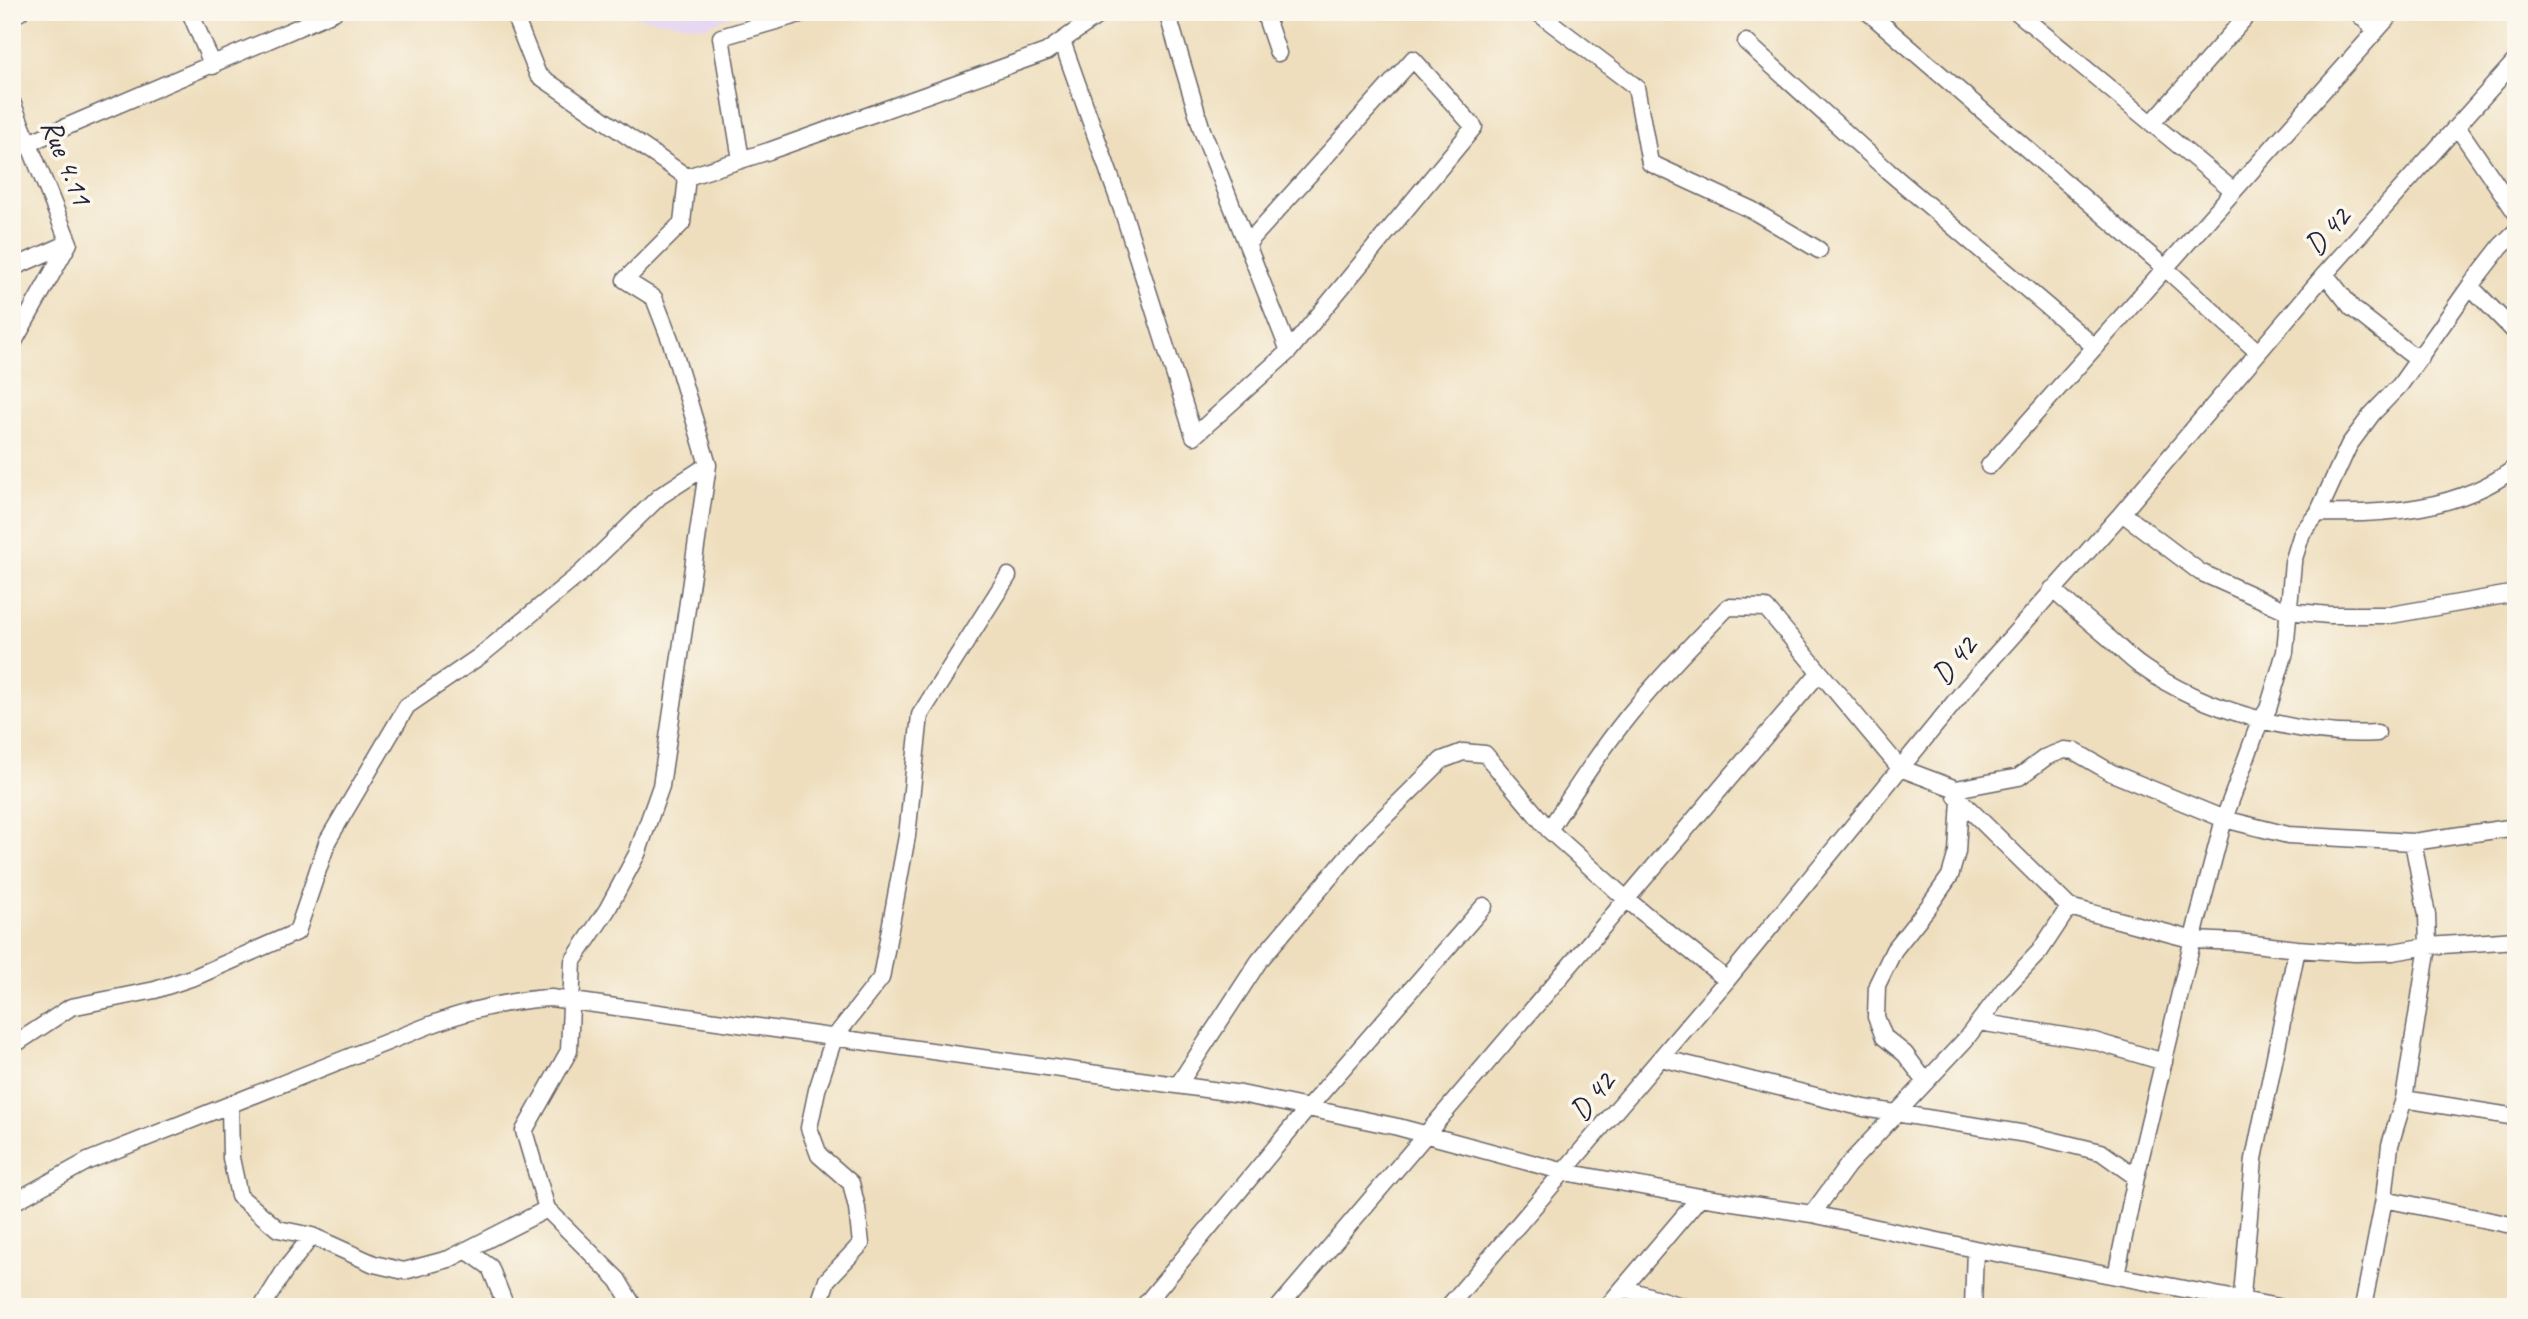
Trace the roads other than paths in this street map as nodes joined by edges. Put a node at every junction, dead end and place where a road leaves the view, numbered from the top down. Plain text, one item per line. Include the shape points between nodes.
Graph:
1 (20, 12) edge
2 (190, 12) edge
3 (334, 12) edge
4 (513, 12) edge
5 (807, 12) edge
6 (1103, 12) edge
7 (1167, 12) edge
8 (1264, 12) edge
9 (1537, 12) edge
10 (1868, 12) edge
11 (2250, 12) edge
12 (2357, 12) edge
13 (2393, 12) edge
14 (2021, 14) edge
15 (12, 16) edge
16 (2376, 32) junction
17 (1062, 41) junction
18 (1745, 42) dead end
19 (1278, 53) dead end
20 (2516, 61) edge
21 (213, 66) junction
22 (12, 102) edge
23 (2152, 123) junction
24 (2458, 128) junction
25 (29, 144) junction
26 (12, 150) edge
27 (741, 160) junction
28 (687, 177) junction
29 (2234, 191) junction
30 (2516, 213) edge
31 (2516, 230) edge
32 (69, 243) junction
33 (1247, 243) junction
34 (1819, 250) dead end
35 (12, 268) edge
36 (2165, 268) junction
37 (2325, 274) junction
38 (2470, 286) junction
39 (2516, 333) edge
40 (12, 345) edge
41 (2095, 347) junction
42 (1289, 351) junction
43 (2258, 352) junction
44 (2421, 357) junction
45 (708, 466) junction
46 (1989, 466) dead end
47 (2516, 467) edge
48 (2122, 513) junction
49 (2318, 513) junction
50 (1009, 576) dead end
51 (2052, 590) junction
52 (2516, 593) edge
53 (2287, 611) junction
54 (1819, 673) junction
55 (2260, 721) junction
56 (2377, 733) dead end
57 (1900, 768) junction
58 (1947, 786) junction
59 (1959, 799) junction
60 (2224, 819) junction
61 (2516, 827) edge
62 (1549, 830) junction
63 (2413, 842) junction
64 (1626, 899) junction
65 (1484, 906) dead end
66 (2069, 907) junction
67 (2194, 940) junction
68 (2516, 940) edge
69 (2428, 946) junction
70 (2297, 949) junction
71 (1727, 980) junction
72 (570, 1001) junction
73 (1979, 1021) junction
74 (834, 1038) junction
75 (12, 1046) edge
76 (1661, 1058) junction
77 (2164, 1062) junction
78 (1926, 1082) junction
79 (1178, 1085) junction
80 (2404, 1099) junction
81 (230, 1105) junction
82 (1308, 1108) junction
83 (1897, 1113) junction
84 (2516, 1117) edge
85 (1426, 1134) junction
86 (1565, 1172) junction
87 (2136, 1177) junction
88 (1700, 1197) junction
89 (2384, 1199) junction
90 (12, 1203) edge
91 (547, 1209) junction
92 (1812, 1214) junction
93 (2516, 1226) edge
94 (312, 1236) junction
95 (1975, 1249) junction
96 (466, 1250) junction
97 (2116, 1276) junction
98 (1623, 1288) junction
99 (2242, 1303) edge
100 (262, 1307) edge
101 (506, 1307) edge
102 (634, 1307) edge
103 (818, 1307) edge
104 (1143, 1307) edge
105 (1279, 1307) edge
106 (1448, 1307) edge
107 (1607, 1307) edge
108 (1685, 1307) edge
109 (1973, 1307) edge
110 (2278, 1307) edge
111 (2363, 1307) edge

1 - 15 street
2 - 21 street
3 - 21 street
4 - 28 street via 538,75
5 - 27 street via 721,37
6 - 17 street
7 - 33 street via 1202,130
8 - 19 street
9 - 34 street via 1636,87 1650,163 1752,210
10 - 36 street
11 - 23 street
12 - 16 street
13 - 16 street
14 - 23 street
16 - 29 street
17 - 27 street via 1046,52
17 - 42 street via 1124,215 1194,436
18 - 41 street
20 - 24 street, D 42 / D 42
21 - 25 street
22 - 25 street, Rue 4.11
23 - 29 street
24 - 30 street
24 - 37 street, D 42 / D 42
25 - 26 street
25 - 32 street, Rue 4.11
27 - 28 street
28 - 45 street via 682,223 625,281 654,298
29 - 36 street
31 - 38 street
32 - 35 street
32 - 40 street
33 - 42 street
33 - 42 street via 1413,59 1474,127
36 - 41 street
36 - 43 street
37 - 43 street, D 42 / D 42
37 - 44 street via 2352,308 2409,353
38 - 39 street
38 - 44 street
41 - 46 street
43 - 48 street, D 42 / D 42
44 - 49 street via 2349,445
45 - 72 street via 661,786 637,854 573,961
45 - 75 street via 660,496 582,573 480,656 407,706 328,840 297,932 155,990 71,1007
47 - 49 street via 2460,497 2417,507 2368,515
48 - 51 street, D 42 / D 42
48 - 53 street via 2200,572
49 - 53 street via 2302,533
50 - 74 street via 920,715 907,836 881,978
51 - 55 street via 2142,667 2193,695
51 - 57 street, D 42 / D 42
52 - 53 street via 2391,615
53 - 55 street via 2285,652
54 - 57 street
54 - 62 street via 1766,608 1728,607 1628,716
54 - 64 street
55 - 56 street via 2347,735
55 - 60 street
57 - 58 street
57 - 71 street, D 42 / D 42
58 - 59 street
58 - 60 street via 1962,789 2019,777 2046,757 2074,751 2112,773
59 - 66 street
59 - 78 street via 1957,852 1950,876 1894,950 1877,985 1876,1017 1884,1037 1905,1054
60 - 63 street via 2288,835
60 - 67 street
61 - 63 street
62 - 64 street
62 - 79 street via 1485,754 1463,752 1442,760 1363,838 1259,961
63 - 69 street
64 - 71 street
64 - 85 street
65 - 82 street
66 - 67 street
66 - 73 street via 2040,951
67 - 70 street
67 - 77 street
68 - 69 street
69 - 70 street via 2355,953
69 - 80 street
70 - 99 street via 2254,1160
71 - 76 street, D 42 / D 42
72 - 74 street
72 - 81 street via 524,999 469,1010
72 - 91 street via 569,1051 524,1131
73 - 77 street via 2094,1041
73 - 78 street
74 - 79 street
74 - 103 street via 809,1128 819,1155 851,1183 861,1244 827,1280
76 - 83 street
76 - 86 street, D 42 / D 42
77 - 87 street
78 - 83 street
79 - 82 street
80 - 84 street
80 - 89 street via 2389,1145
81 - 90 street via 88,1161
81 - 94 street via 231,1158 239,1196 278,1228
82 - 85 street
82 - 104 street
83 - 87 street via 2026,1134 2101,1152
83 - 92 street via 1848,1165
85 - 86 street
85 - 105 street
86 - 88 street
86 - 106 street, D 42 / D 42
87 - 97 street
88 - 92 street
88 - 98 street
89 - 93 street
89 - 111 street
91 - 96 street
91 - 102 street via 618,1280
92 - 95 street
94 - 96 street via 404,1272
94 - 100 street
95 - 97 street
95 - 109 street
96 - 101 street via 489,1266
97 - 99 street
98 - 107 street
98 - 108 street
99 - 110 street

